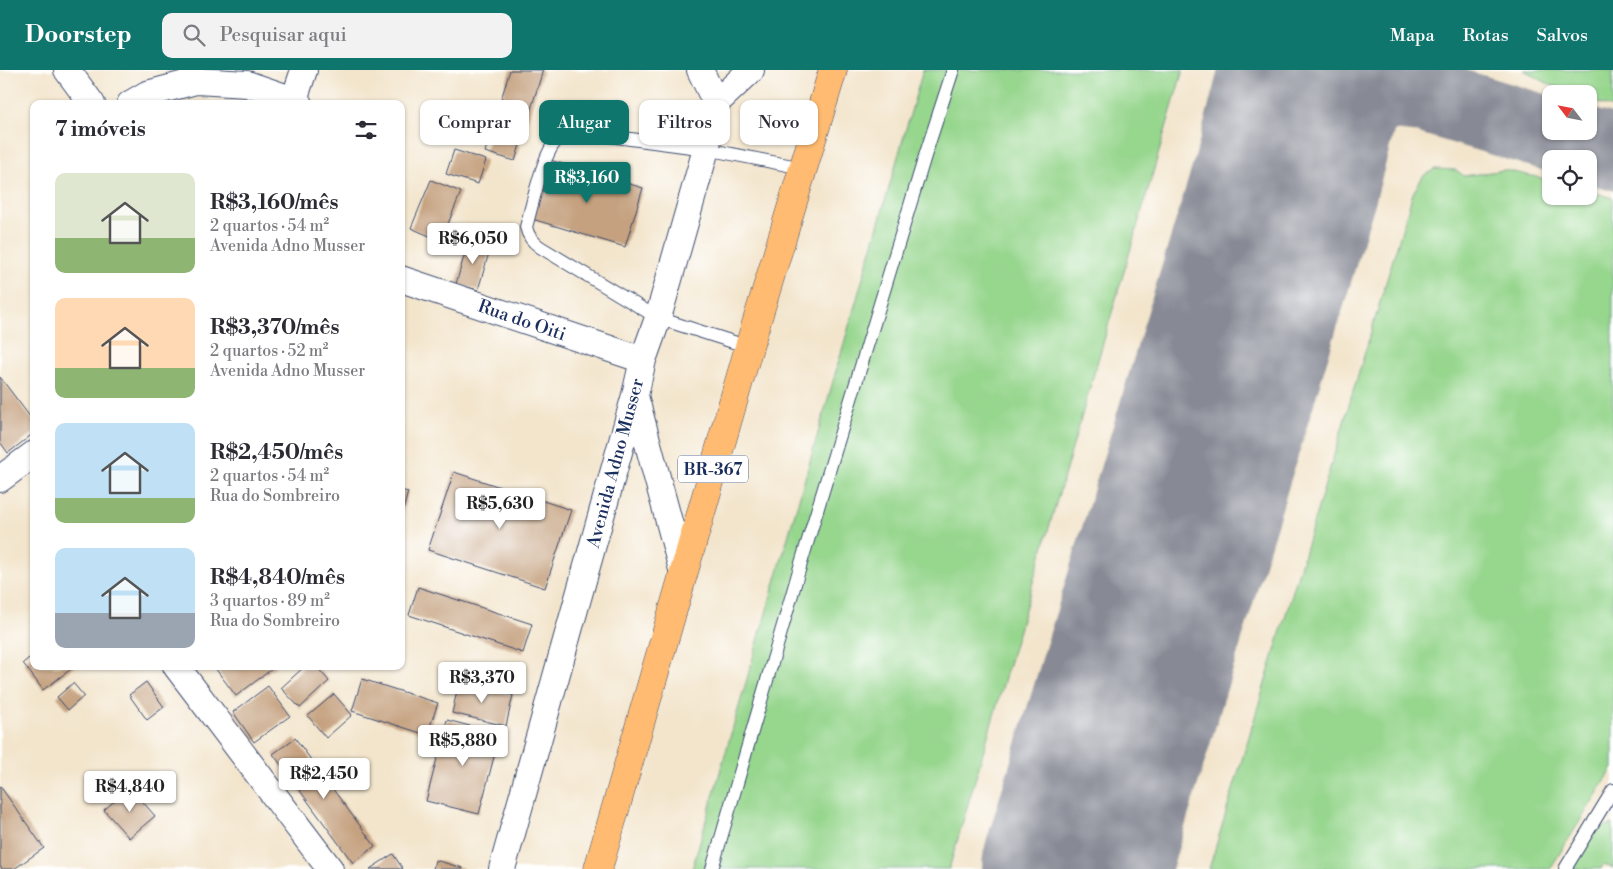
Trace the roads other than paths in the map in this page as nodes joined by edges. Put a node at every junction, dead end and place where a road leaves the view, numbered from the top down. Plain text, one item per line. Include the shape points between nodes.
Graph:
1 (67, 70) edge
2 (304, 70) edge
3 (700, 70) edge
4 (750, 70) edge
5 (833, 70) edge
6 (953, 70) edge
7 (89, 100) edge
8 (137, 100) edge
9 (291, 100) edge
10 (297, 100) edge
11 (715, 100) edge
12 (719, 100) edge
13 (707, 145) edge
14 (706, 149) junction
15 (803, 168) junction
16 (405, 281) edge
17 (658, 318) junction
18 (749, 347) junction
19 (643, 360) junction
20 (635, 395) junction
21 (30, 465) edge
22 (0, 479) edge
23 (683, 573) junction
24 (179, 670) edge
25 (1613, 790) edge
26 (1608, 803) edge
27 (330, 869) edge
28 (502, 869) edge
29 (598, 869) edge
30 (712, 869) edge
31 (1565, 869) edge

1 - 7 street
2 - 10 street
3 - 11 street
4 - 12 street
5 - 15 main road, BR-367
6 - 30 lane via 802,560
8 - 9 street via 147,94 196,81 247,84
13 - 14 street, Avenida Adno Musser
14 - 15 lane
14 - 17 street, Avenida Adno Musser
14 - 17 lane via 578,132 565,134 548,152 526,226 527,233 540,247
15 - 18 main road, BR-367
16 - 19 street, Rua do Oiti
17 - 18 lane
17 - 19 street, Avenida Adno Musser
18 - 23 main road, BR-367
19 - 20 street, Avenida Adno Musser
20 - 23 street
20 - 28 street, Avenida Adno Musser
21 - 22 street
23 - 29 main road, BR-367
24 - 27 street
25 - 26 lane
26 - 31 lane

